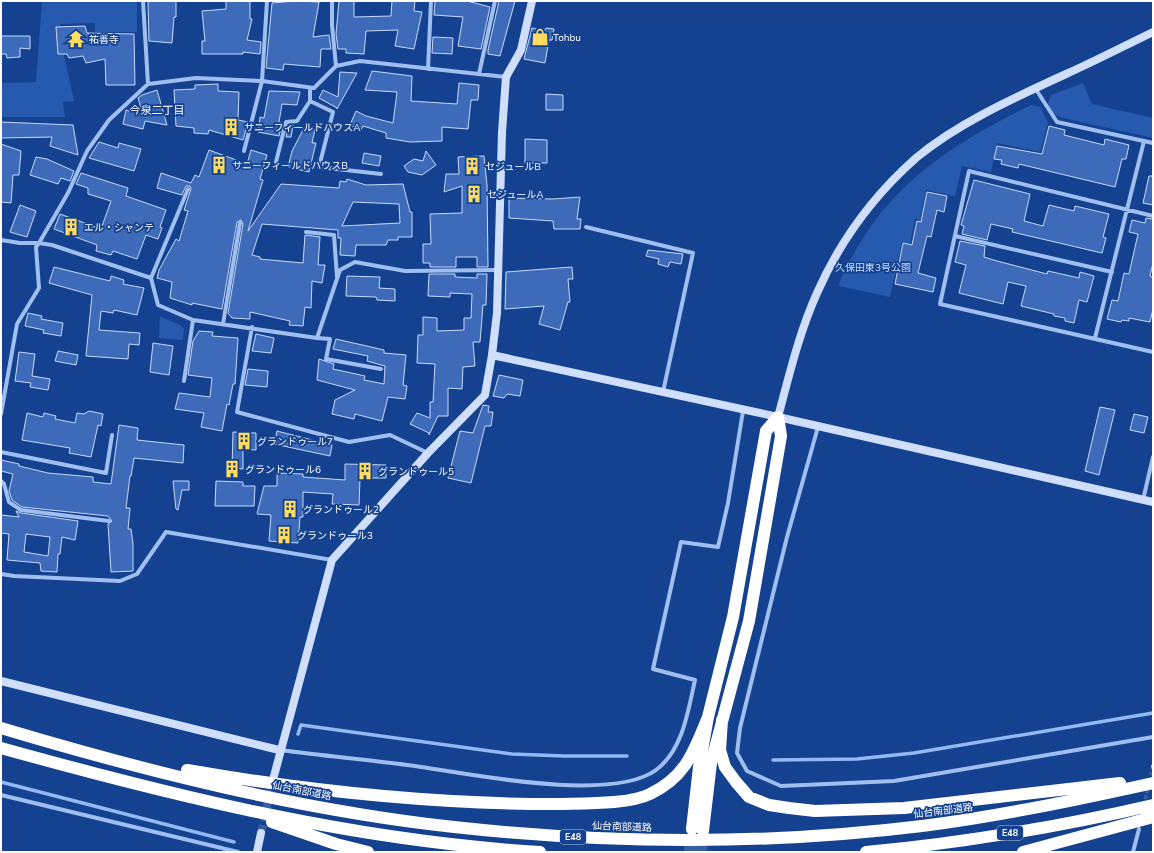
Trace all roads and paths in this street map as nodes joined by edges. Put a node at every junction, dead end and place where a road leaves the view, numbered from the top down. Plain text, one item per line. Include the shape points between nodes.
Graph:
1 (143, 1) edge
2 (267, 1) edge
3 (332, 1) edge
4 (431, 1) edge
5 (495, 1) edge
6 (532, 1) edge
7 (1153, 32) edge
8 (336, 66) junction
9 (428, 69) junction
10 (479, 74) junction
11 (506, 77) junction
12 (262, 81) junction
13 (148, 84) junction
14 (310, 88) junction
15 (1035, 88) junction
16 (310, 101) junction
17 (1144, 142) junction
18 (1153, 144) edge
19 (244, 151) dead end
20 (276, 162) dead end
21 (381, 174) dead end
22 (188, 189) dead end
23 (1128, 210) junction
24 (1153, 216) edge
25 (240, 223) dead end
26 (586, 227) dead end
27 (306, 232) dead end
28 (955, 236) junction
29 (1, 240) edge
30 (39, 243) junction
31 (497, 270) junction
32 (1112, 272) junction
33 (151, 278) junction
34 (337, 279) junction
35 (193, 320) junction
36 (223, 324) junction
37 (252, 327) junction
38 (317, 338) junction
39 (1095, 338) junction
40 (1153, 352) edge
41 (492, 355) junction
42 (381, 369) dead end
43 (184, 381) dead end
44 (3, 391) edge
45 (663, 392) junction
46 (744, 411) junction
47 (1, 414) edge
48 (778, 417) junction
49 (818, 427) junction
50 (112, 435) dead end
51 (1, 452) edge
52 (428, 453) junction
53 (1153, 457) edge
54 (1, 482) edge
55 (1143, 500) junction
56 (1153, 502) edge
57 (109, 521) dead end
58 (332, 560) junction
59 (1, 574) edge
60 (1, 681) edge
61 (708, 717) junction
62 (722, 720) junction
63 (1, 728) edge
64 (1153, 737) edge
65 (1, 748) edge
66 (279, 750) junction
67 (80, 751) junction
68 (274, 776) tunnel mouth
69 (1153, 782) edge
70 (1, 795) edge
71 (1153, 805) edge
72 (228, 807) junction
73 (1153, 817) edge
74 (1139, 828) dead end
75 (261, 833) tunnel mouth
76 (238, 852) edge
77 (257, 852) edge
78 (368, 852) edge
79 (540, 852) edge
80 (866, 852) edge
81 (1024, 852) edge
82 (1133, 852) edge

1 - 13 street
2 - 12 street
3 - 8 street
4 - 9 street
5 - 10 street
6 - 11 street via 521,50
7 - 15 street
8 - 9 street via 360,61
8 - 14 street via 314,88
9 - 10 street
10 - 11 street
11 - 31 street
12 - 13 street via 196,78
12 - 14 street
12 - 19 street
13 - 30 street via 110,120 87,151 68,193
14 - 16 street
15 - 17 street via 1057,122
15 - 48 street via 970,121 946,137 917,158 874,200 840,246 816,294 798,344
16 - 20 street via 297,121 286,122
16 - 21 street via 333,112 319,167
17 - 18 street
17 - 23 street
22 - 33 street
23 - 24 street
23 - 28 street via 969,171
23 - 32 street
25 - 36 street
26 - 45 street via 693,253
27 - 34 street via 334,235
28 - 32 street
28 - 39 street via 940,304
29 - 30 street
30 - 33 street
30 - 44 street via 36,247 40,288 17,324
31 - 34 street via 405,271 355,262 340,270
31 - 41 street via 497,313
32 - 39 street
33 - 35 street via 158,305
34 - 38 street
35 - 36 street
35 - 43 street
36 - 37 street
37 - 38 street
37 - 52 street via 238,412 349,442 390,435
38 - 42 street via 330,339 326,359
39 - 40 street
41 - 45 street
41 - 52 street via 485,395
44 - 47 street
45 - 46 street
46 - 48 street
46 - 66 street via 718,547 682,542 653,669 695,680 677,746 656,770 637,780 570,786
48 - 49 street
48 - 61 highway via 766,431 733,617
48 - 62 highway via 781,436 748,620
49 - 55 street
49 - 64 street via 787,537 740,728 737,753 747,771 781,786 894,781
50 - 51 street via 106,473
52 - 58 street
53 - 55 street
54 - 57 street via 10,502 21,510
55 - 56 street
58 - 59 street via 166,532 137,574 120,581
58 - 66 street
60 - 66 street
61 - 62 highway via 699,767 698,830
61 - 67 highway via 685,768 670,784 649,795 589,804 439,801 361,795 245,780
62 - 69 highway via 720,750 725,767 736,782 748,797 769,805 789,808 815,811 904,808
63 - 67 highway, 仙台南部道路 / E48
65 - 72 highway
66 - 68 street
67 - 69 highway, 仙台南部道路 / E48 via 235,789 346,811 451,827 599,838 670,840 841,834 992,816
70 - 76 street
71 - 80 highway, E48 via 979,838
72 - 78 highway via 336,844
72 - 79 highway via 384,836
73 - 81 highway
74 - 82 street
75 - 77 street

